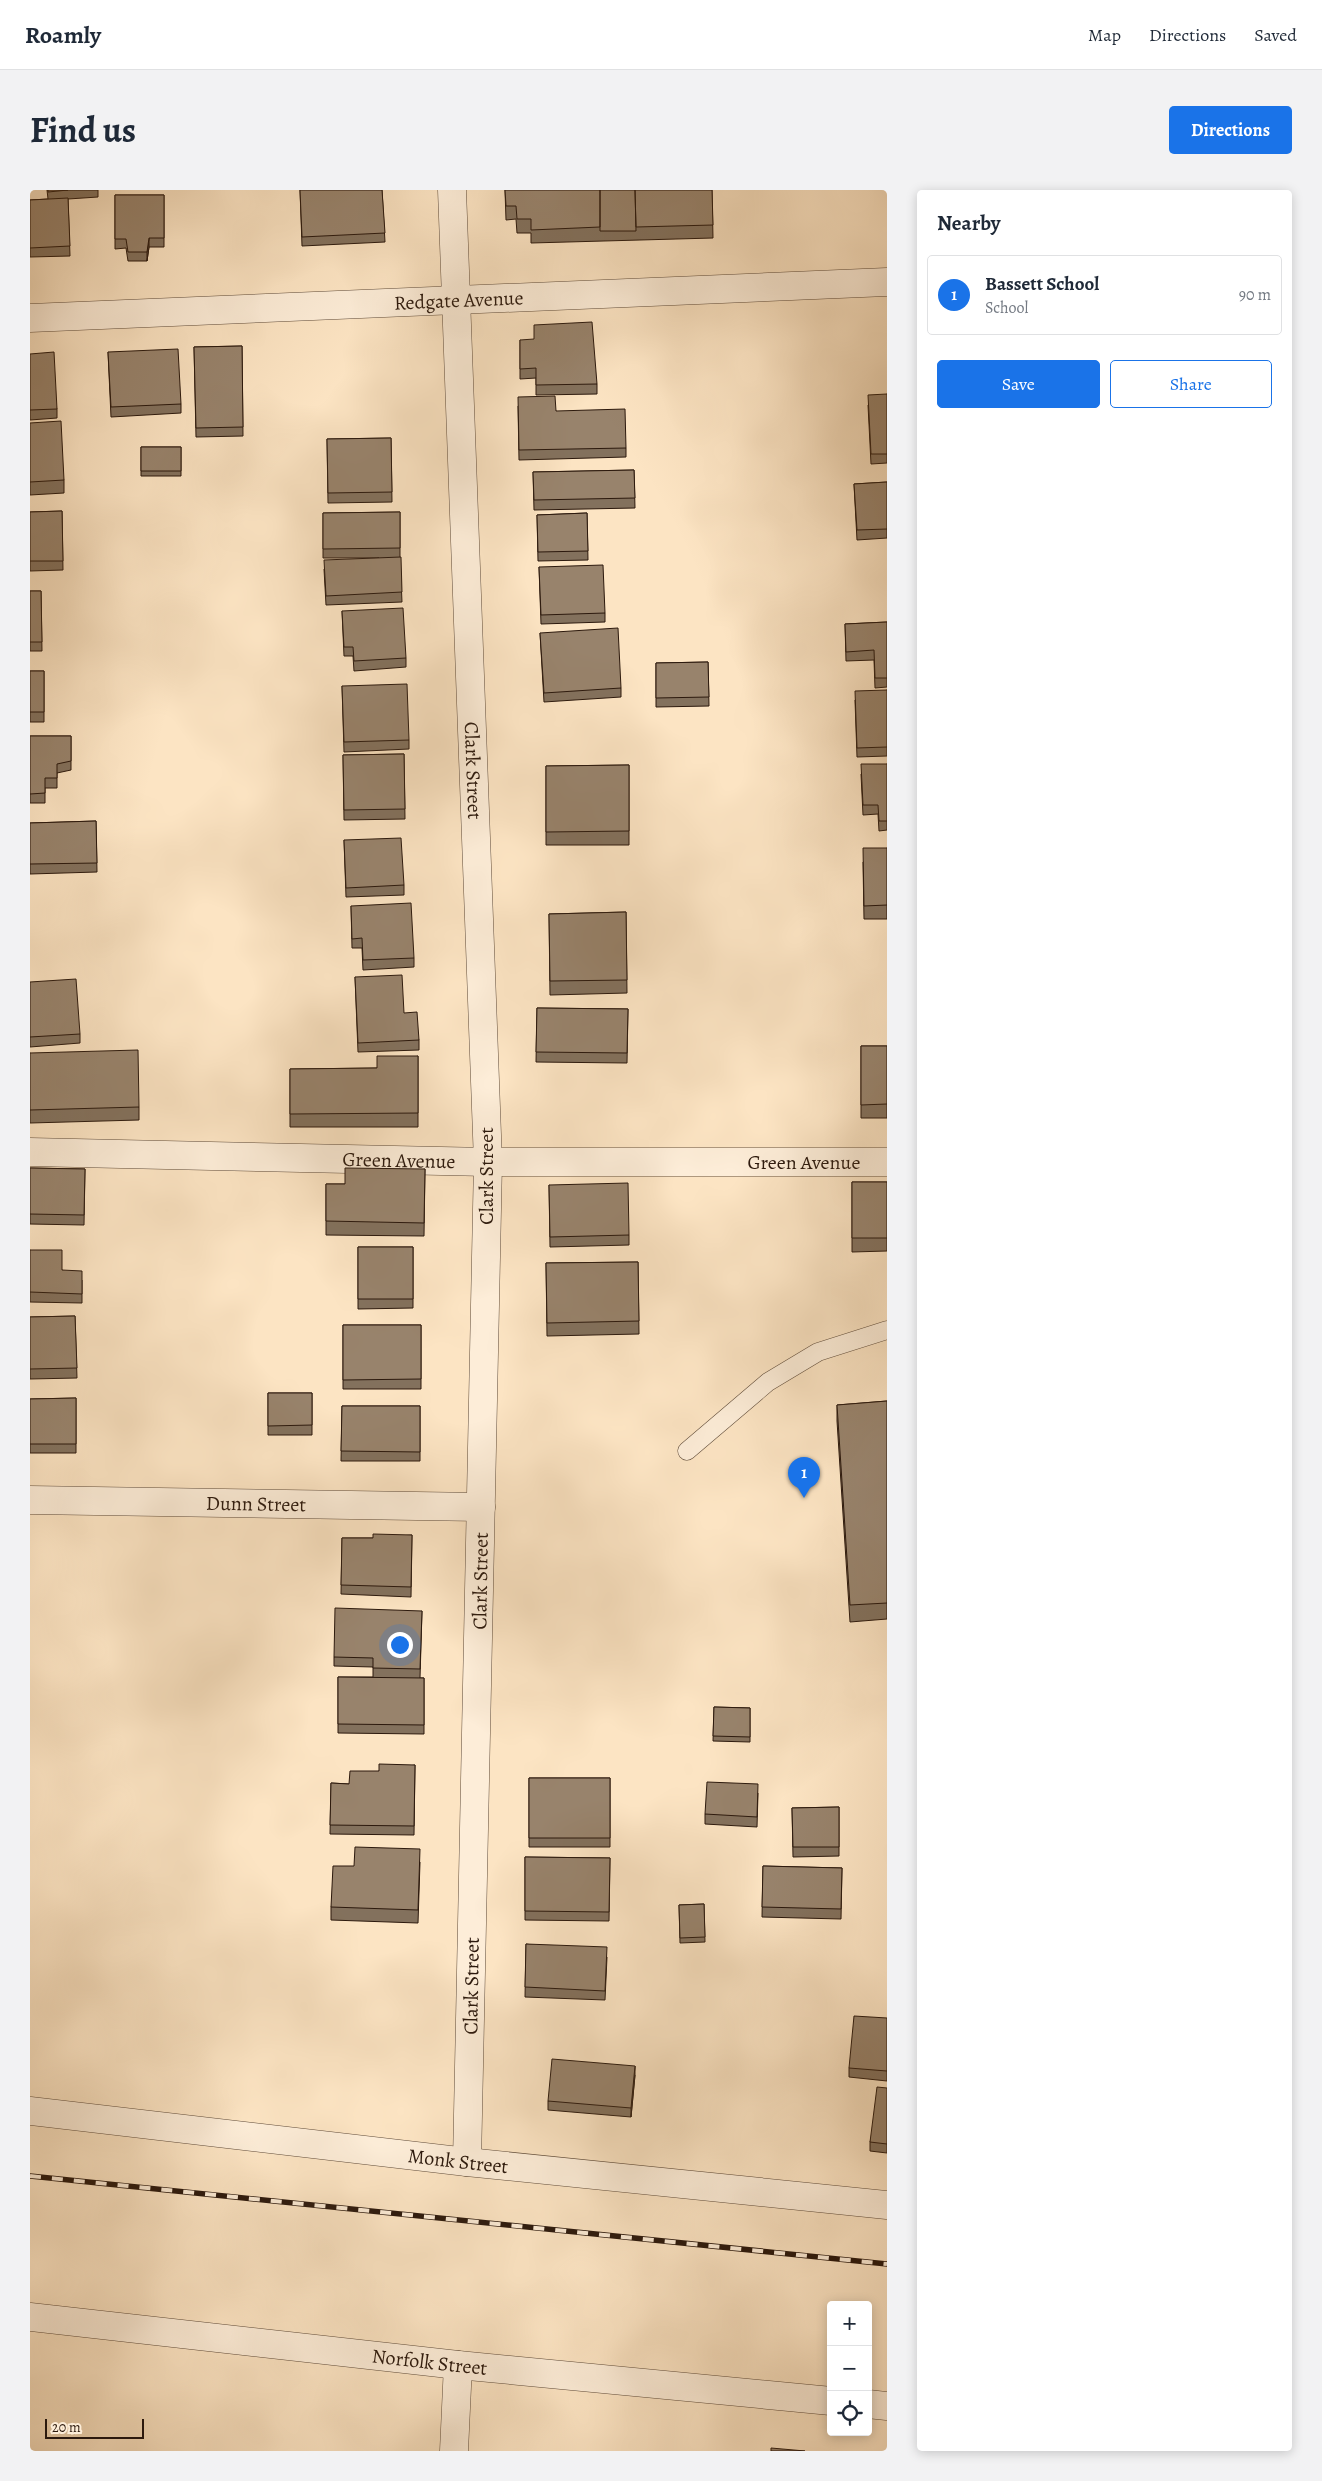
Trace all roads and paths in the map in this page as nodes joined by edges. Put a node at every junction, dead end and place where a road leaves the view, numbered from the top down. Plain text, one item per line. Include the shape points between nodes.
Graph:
1 (452, 190) edge
2 (887, 282) edge
3 (457, 301) junction
4 (30, 318) edge
5 (30, 1152) edge
6 (488, 1162) junction
7 (887, 1162) edge
8 (887, 1330) edge
9 (687, 1452) dead end
10 (30, 1500) edge
11 (482, 1507) junction
12 (30, 2111) edge
13 (467, 2162) junction
14 (887, 2205) edge
15 (30, 2317) edge
16 (458, 2365) junction
17 (827, 2401) edge
18 (872, 2404) edge
19 (887, 2406) edge
20 (454, 2451) edge

1 - 3 street, Clark Street
2 - 3 street, Redgate Avenue
3 - 4 street, Redgate Avenue
3 - 6 street, Clark Street
5 - 6 street, Green Avenue
6 - 7 street, Green Avenue
6 - 11 street, Clark Street
8 - 9 lane via 818,1352 768,1382
10 - 11 street, Dunn Street
11 - 13 street, Clark Street
12 - 13 street, Monk Street
13 - 14 street, Monk Street
15 - 16 street, Norfolk Street
16 - 17 street, Norfolk Street
16 - 20 street
18 - 19 street

